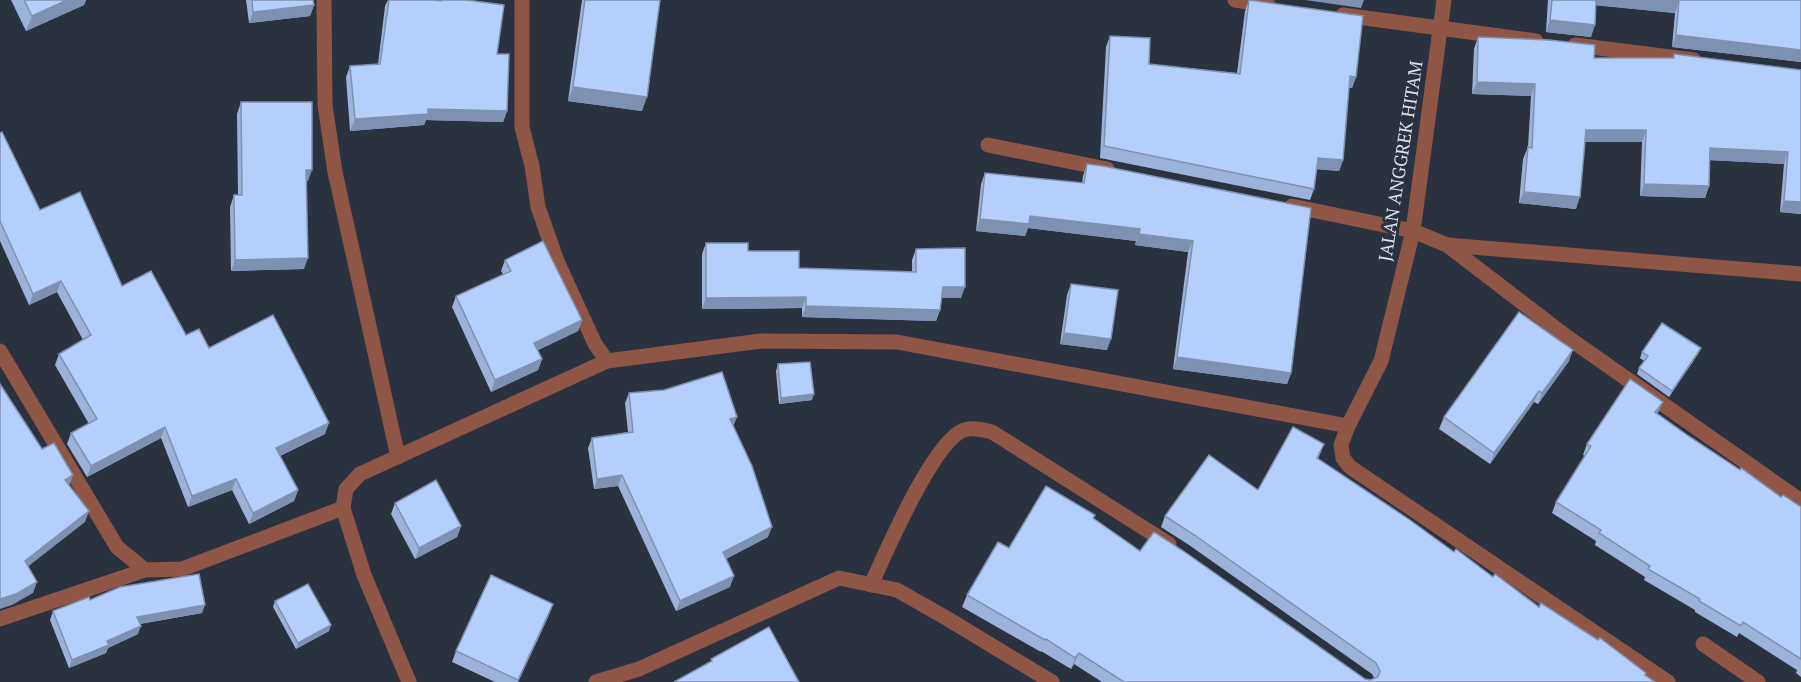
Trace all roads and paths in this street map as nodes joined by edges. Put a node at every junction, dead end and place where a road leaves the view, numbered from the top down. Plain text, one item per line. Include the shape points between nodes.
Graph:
1 (324, 0) edge
2 (522, 0) edge
3 (1235, 0) edge
4 (1444, 0) edge
5 (1281, 6) edge
6 (1326, 13) edge
7 (1440, 29) junction
8 (1708, 61) edge
9 (988, 145) dead end
10 (1126, 173) edge
11 (1275, 203) edge
12 (1413, 231) junction
13 (1447, 245) junction
14 (1801, 274) edge
15 (0, 351) edge
16 (607, 361) junction
17 (1348, 426) junction
18 (398, 457) junction
19 (1801, 501) edge
20 (343, 508) junction
21 (1183, 553) edge
22 (145, 570) junction
23 (871, 585) junction
24 (0, 619) edge
25 (1703, 644) dead end
26 (1664, 681) edge
27 (409, 682) edge
28 (596, 682) edge
29 (1052, 682) edge
30 (1758, 682) edge

1 - 18 street via 325,105 335,172
2 - 16 street via 522,127 537,207 557,261 595,344
3 - 5 street
4 - 7 street, JALAN ANGGREK HITAM
6 - 7 street
7 - 8 street
7 - 12 street, JALAN ANGGREK HITAM
9 - 10 street
11 - 12 street
12 - 13 street
12 - 17 street, JALAN ANGGREK HITAM via 1381,361
13 - 14 street
13 - 19 street via 1567,337
15 - 22 street via 117,547
16 - 17 street via 761,341 897,342
16 - 18 street
17 - 26 street, JALAN ANGGREK HITAM via 1341,445 1342,459 1350,467
18 - 20 street via 360,474 346,489
20 - 22 street via 182,569
20 - 27 street via 363,575
21 - 23 street via 992,432 973,429 954,437 936,458 900,519
22 - 24 street
23 - 28 street via 839,578 639,669
23 - 29 street via 897,591
25 - 30 street

